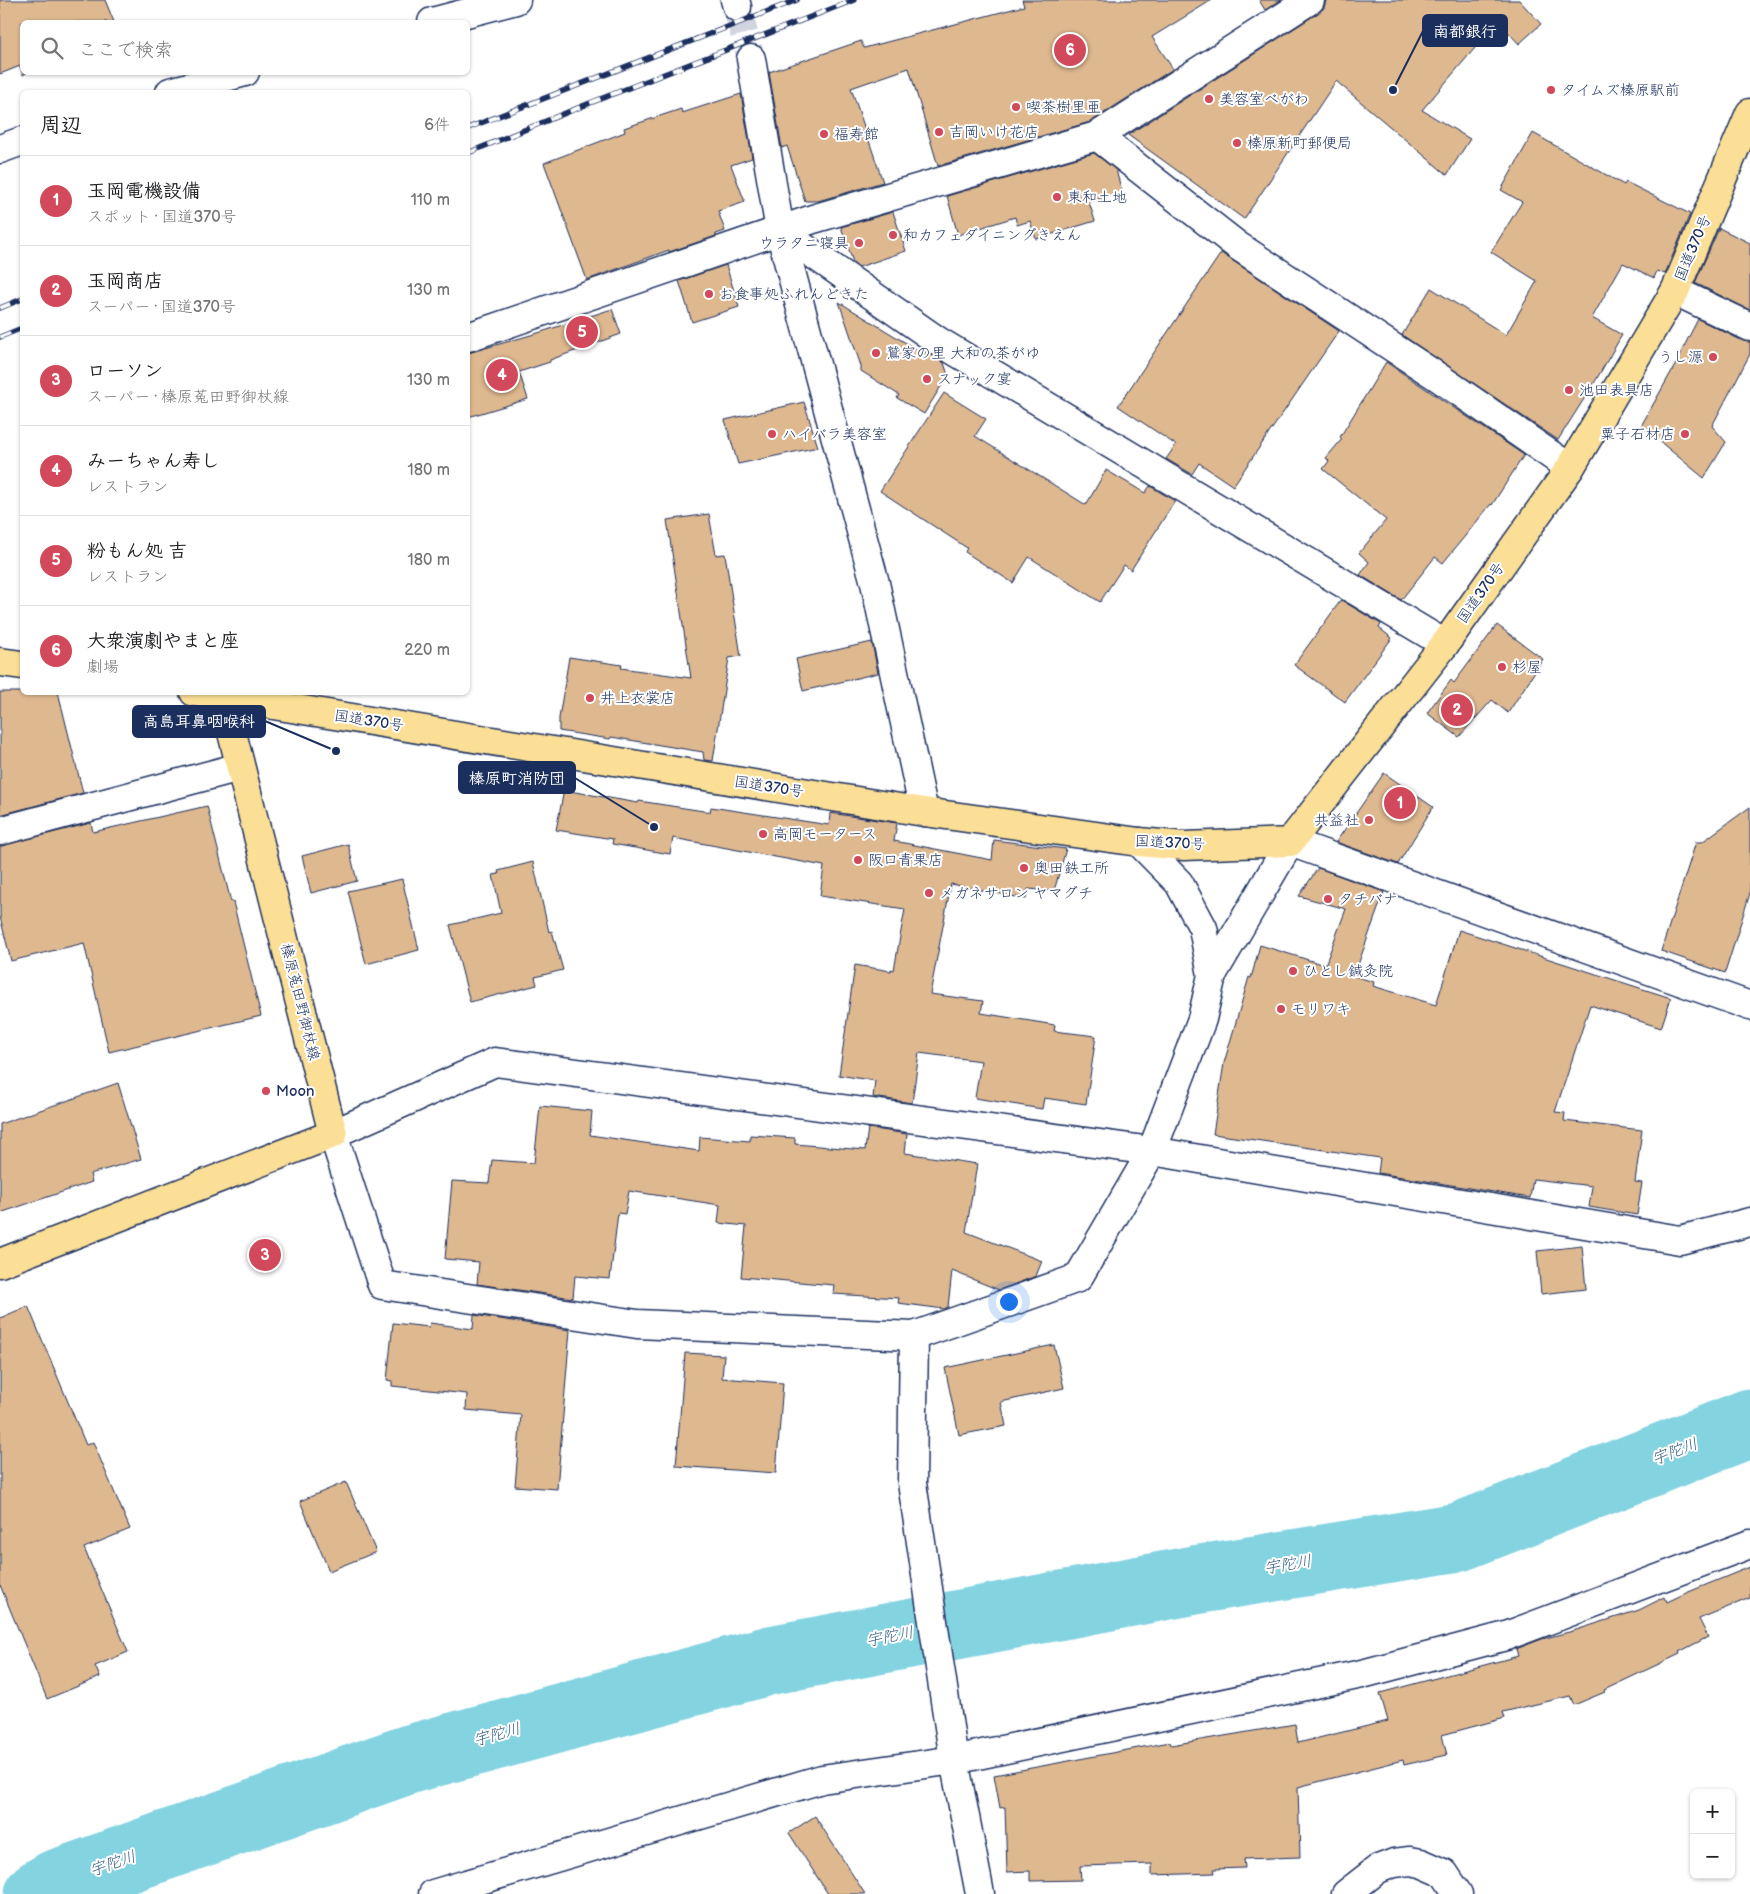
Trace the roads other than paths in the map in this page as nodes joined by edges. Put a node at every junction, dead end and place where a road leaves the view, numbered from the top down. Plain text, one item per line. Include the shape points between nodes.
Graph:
1 (516, 0) edge
2 (1310, 0) edge
3 (440, 20) edge
4 (751, 59) tunnel mouth
5 (235, 75) edge
6 (178, 90) edge
7 (1750, 113) edge
8 (1097, 136) junction
9 (20, 142) edge
10 (0, 149) edge
11 (780, 231) junction
12 (1675, 291) junction
13 (1750, 327) edge
14 (470, 336) edge
15 (1570, 468) junction
16 (1445, 644) junction
17 (0, 662) edge
18 (20, 664) edge
19 (211, 695) edge
20 (223, 697) junction
21 (240, 767) junction
22 (924, 812) junction
23 (0, 832) edge
24 (1139, 842) junction
25 (1290, 842) junction
26 (1212, 975) junction
27 (1750, 1006) edge
28 (333, 1134) junction
29 (1152, 1152) junction
30 (1750, 1222) edge
31 (0, 1263) edge
32 (914, 1336) junction
33 (1750, 1544) edge
34 (954, 1760) junction
35 (433, 1894) edge
36 (980, 1894) edge
37 (1346, 1894) edge
38 (1458, 1894) edge

1 - 3 street
2 - 8 street
4 - 11 street
5 - 6 street
7 - 12 main road, 国道370号
8 - 11 street
8 - 15 street via 1238,246
9 - 10 street
11 - 14 street
11 - 16 street via 938,341
11 - 22 street via 874,583
12 - 13 street
12 - 15 main road, 国道370号
15 - 16 main road, 国道370号
16 - 25 main road, 国道370号
17 - 18 main road
19 - 20 main road, 国道370号
20 - 21 main road, 榛原菟田野御杖線
20 - 22 main road, 国道370号
21 - 23 street
21 - 28 main road, 榛原菟田野御杖線
22 - 24 main road, 国道370号
24 - 25 main road, 国道370号 via 1184,846
24 - 26 street via 1179,883 1204,928
25 - 26 street
25 - 27 street
26 - 29 street via 1202,1019
28 - 29 street via 495,1062
28 - 31 main road
28 - 32 street via 382,1285 637,1324
29 - 30 street via 1680,1240
29 - 32 street via 1078,1278
32 - 34 street via 912,1483
33 - 34 street via 1506,1636 1362,1674
34 - 35 street via 822,1778
34 - 36 street
37 - 38 street via 1378,1869 1410,1861 1444,1873

